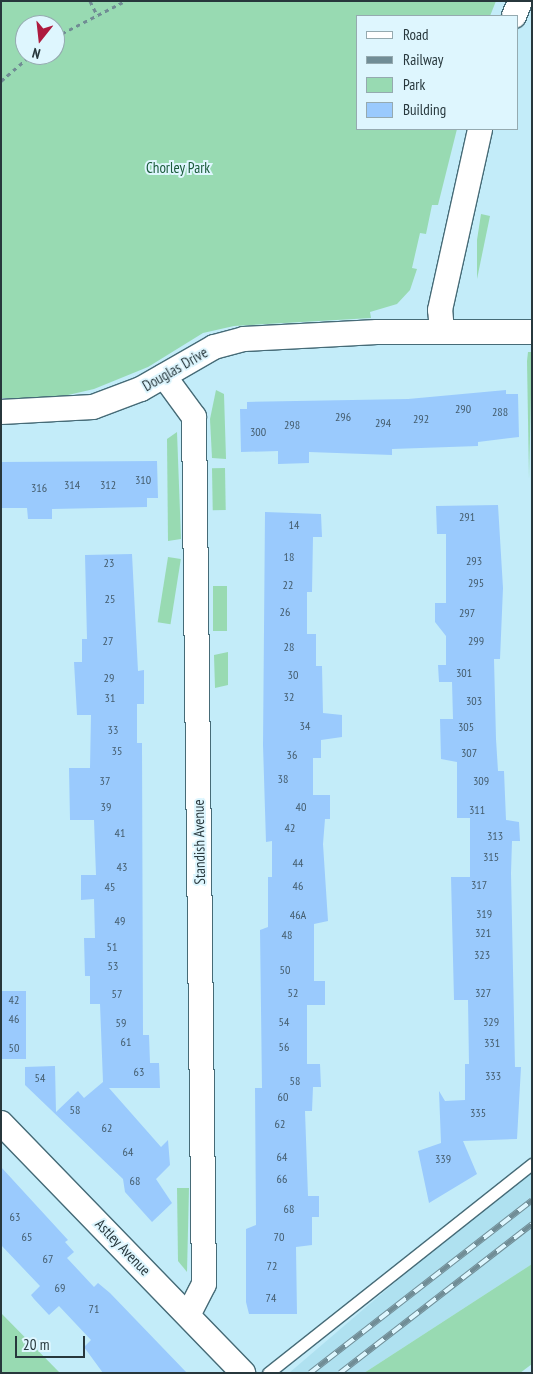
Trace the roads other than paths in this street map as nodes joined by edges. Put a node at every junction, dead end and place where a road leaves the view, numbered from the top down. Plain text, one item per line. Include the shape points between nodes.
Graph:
1 (520, 1) edge
2 (514, 15) edge
3 (480, 130) edge
4 (442, 331) junction
5 (532, 332) edge
6 (164, 376) junction
7 (1, 412) edge
8 (1, 1122) edge
9 (532, 1164) edge
10 (189, 1313) junction
11 (243, 1373) edge
12 (268, 1373) edge

1 - 2 street
3 - 4 street via 442,301
4 - 5 street, Douglas Drive
4 - 6 street, Douglas Drive via 244,339 214,347
6 - 7 street, Douglas Drive via 93,407
6 - 10 street, Standish Avenue via 194,417 204,1284
8 - 10 street, Astley Avenue
9 - 12 lane
10 - 11 street, Astley Avenue

